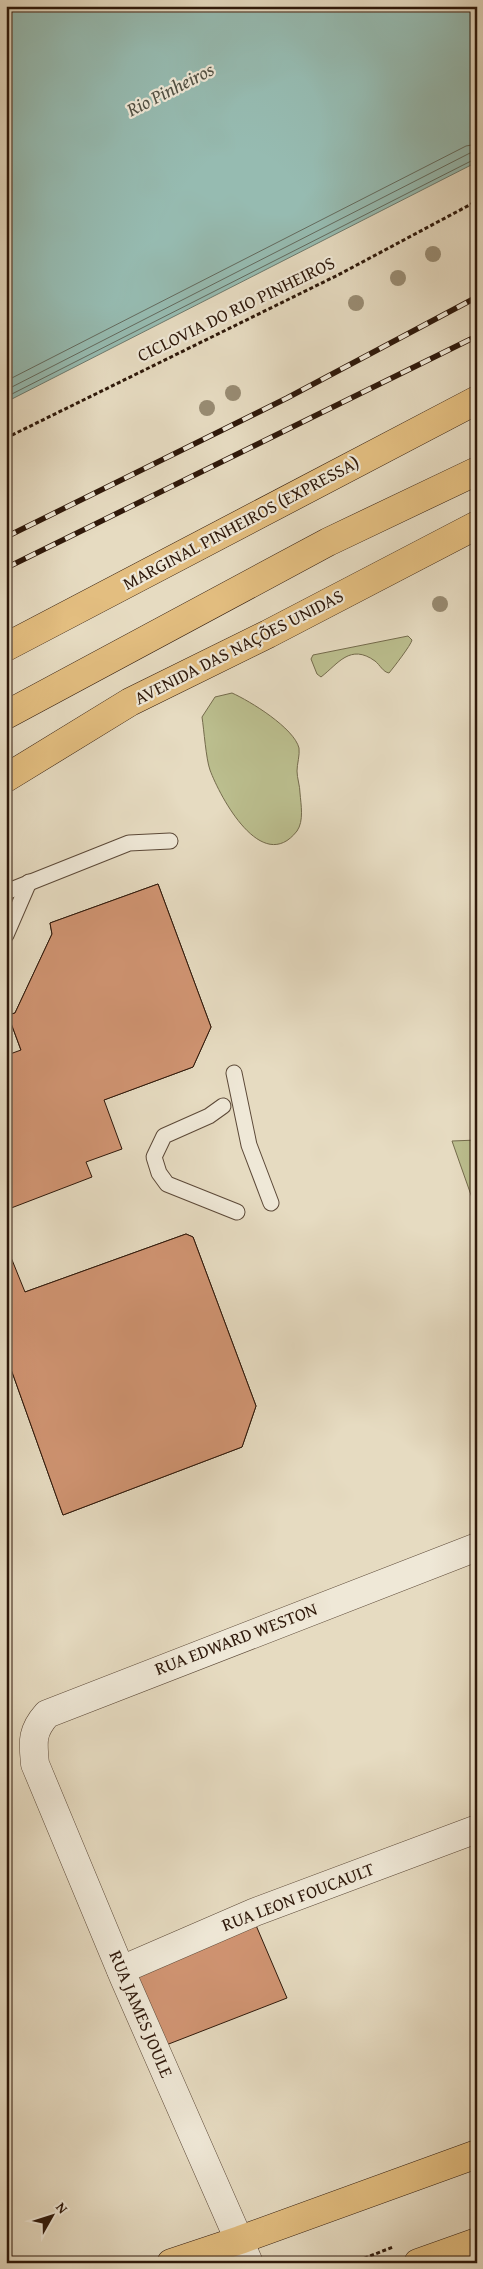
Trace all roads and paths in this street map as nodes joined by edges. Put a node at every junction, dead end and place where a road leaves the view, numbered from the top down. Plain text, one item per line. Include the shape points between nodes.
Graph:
1 (477, 201) edge
2 (477, 400) edge
3 (6, 438) edge
4 (477, 471) edge
5 (477, 525) edge
6 (6, 647) edge
7 (6, 715) edge
8 (6, 778) edge
9 (170, 840) dead end
10 (29, 882) junction
11 (6, 892) edge
12 (6, 935) edge
13 (234, 1073) dead end
14 (223, 1106) dead end
15 (271, 1203) dead end
16 (237, 1212) dead end
17 (477, 1547) edge
18 (35, 1764) joint
19 (477, 1829) edge
20 (121, 1970) junction
21 (477, 2154) edge
22 (477, 2242) edge
23 (244, 2252) edge
24 (171, 2263) edge
25 (418, 2263) edge

1 - 3 path, CICLOVIA DO RIO PINHEIROS via 338,274
2 - 6 main road, MARGINAL PINHEIROS (EXPRESSA)
4 - 7 main road via 328,542
5 - 8 main road, AVENIDA DAS NAÇÕES UNIDAS via 130,702
9 - 10 lane via 130,843
10 - 11 lane
10 - 12 lane
13 - 15 lane via 249,1145
14 - 16 lane via 209,1116 164,1136 154,1158 159,1174 167,1184
17 - 18 street, RUA EDWARD WESTON via 47,1714 37,1725 33,1740
18 - 20 street, RUA JAMES JOULE
19 - 20 street, RUA LEON FOUCAULT via 255,1912
20 - 23 street, RUA JAMES JOULE
21 - 23 main road
22 - 25 main road
23 - 24 main road

